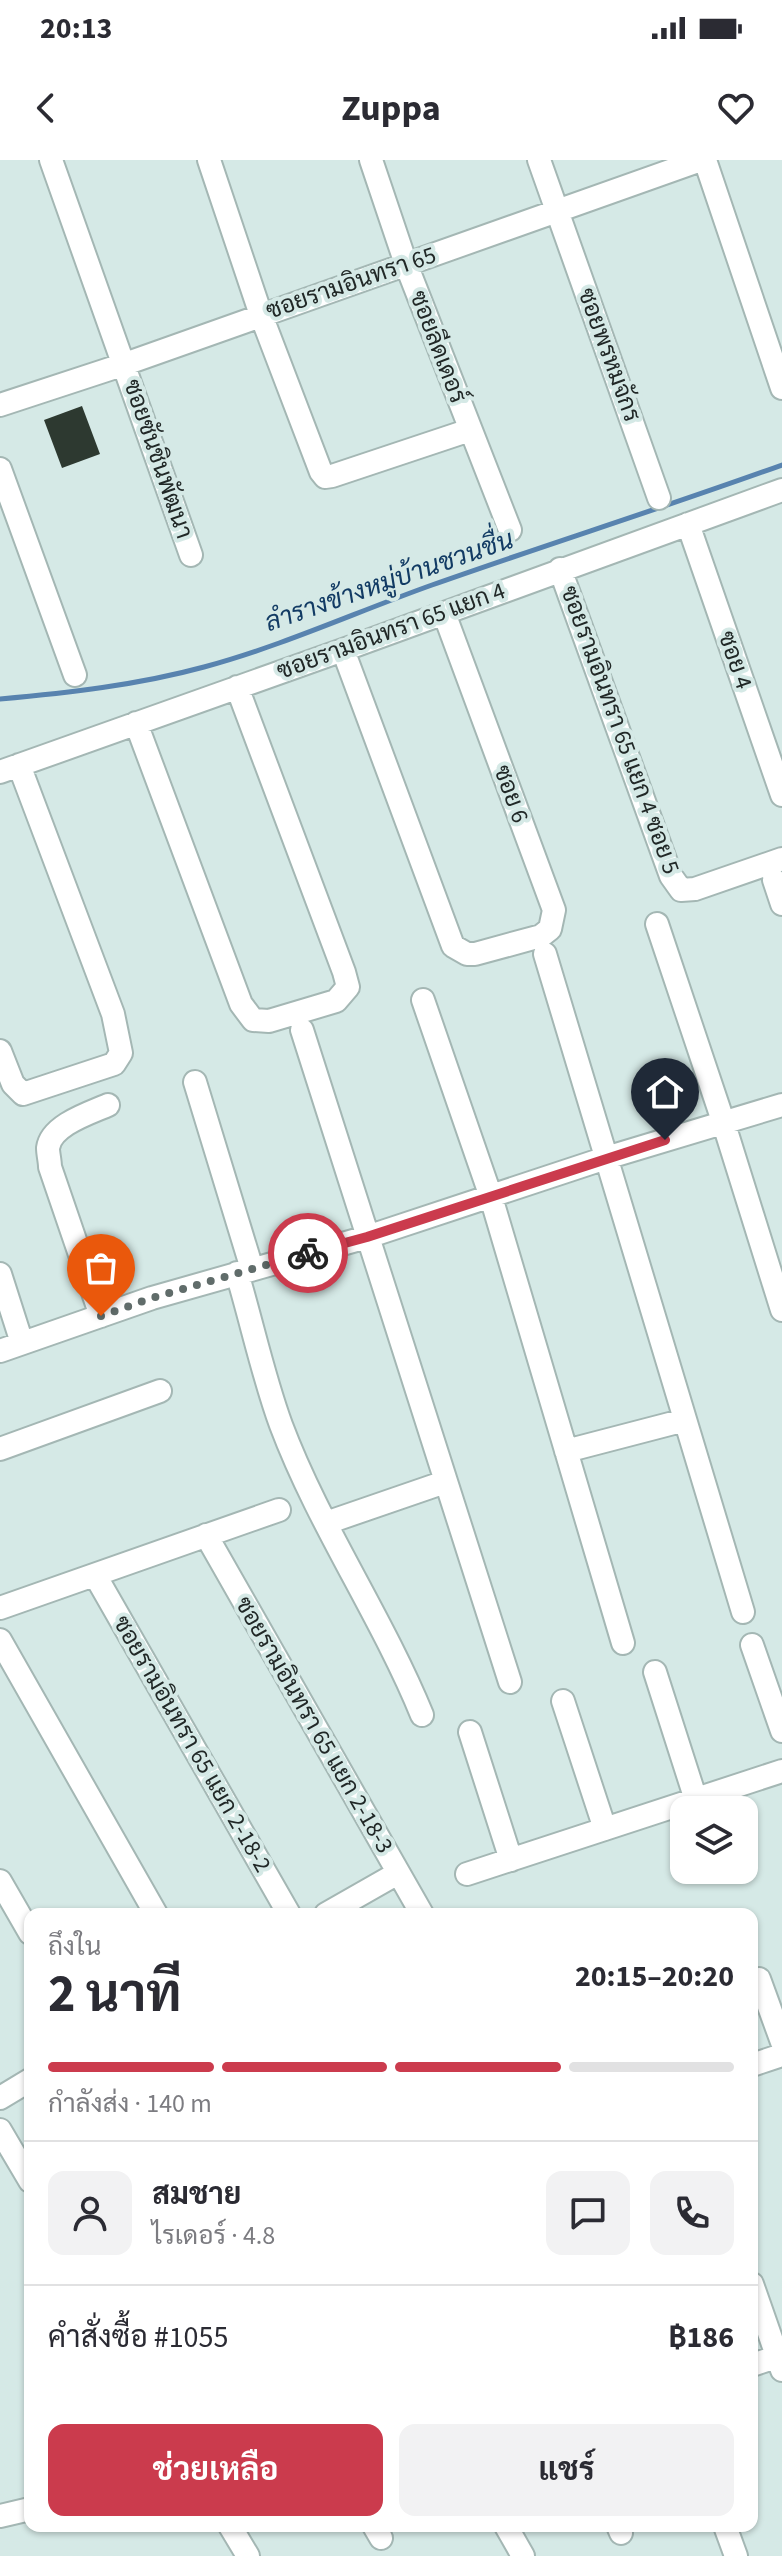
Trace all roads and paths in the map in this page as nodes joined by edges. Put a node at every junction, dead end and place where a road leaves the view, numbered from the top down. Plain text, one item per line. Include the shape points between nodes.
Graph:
1 (51, 160) edge
2 (209, 160) edge
3 (371, 160) edge
4 (539, 160) edge
5 (703, 160) edge
6 (557, 211) junction
7 (406, 264) junction
8 (261, 315) junction
9 (125, 364) junction
10 (782, 388) edge
11 (0, 405) edge
12 (470, 430) junction
13 (0, 469) edge
14 (782, 490) edge
15 (659, 498) dead end
16 (688, 524) junction
17 (510, 530) dead end
18 (191, 555) dead end
19 (560, 569) junction
20 (444, 613) junction
21 (343, 650) junction
22 (75, 675) dead end
23 (237, 687) junction
24 (136, 723) junction
25 (10, 768) edge
26 (782, 795) edge
27 (778, 869) edge
28 (782, 904) edge
29 (657, 924) dead end
30 (545, 954) dead end
31 (423, 1000) dead end
32 (301, 1021) junction
33 (0, 1051) edge
34 (195, 1082) dead end
35 (108, 1105) dead end
36 (782, 1105) edge
37 (723, 1121) junction
38 (606, 1158) junction
39 (491, 1197) junction
40 (367, 1237) junction
41 (245, 1271) junction
42 (0, 1274) edge
43 (782, 1310) edge
44 (101, 1316) junction
45 (22, 1343) junction
46 (0, 1351) edge
47 (160, 1391) dead end
48 (685, 1420) junction
49 (0, 1449) edge
50 (566, 1451) junction
51 (445, 1482) junction
52 (279, 1510) dead end
53 (326, 1523) junction
54 (206, 1535) junction
55 (95, 1575) junction
56 (0, 1608) edge
57 (743, 1612) dead end
58 (0, 1640) edge
59 (623, 1643) dead end
60 (752, 1645) dead end
61 (655, 1672) dead end
62 (510, 1682) dead end
63 (563, 1701) dead end
64 (422, 1715) dead end
65 (782, 1731) edge
66 (470, 1732) dead end
67 (782, 1771) edge
68 (695, 1796) edge
69 (708, 1796) edge
70 (670, 1808) edge
71 (605, 1829) junction
72 (511, 1860) junction
73 (398, 1873) junction
74 (467, 1874) dead end
75 (0, 1881) edge
76 (153, 1908) edge
77 (286, 1908) edge
78 (337, 1908) edge
79 (418, 1908) edge
80 (24, 1923) edge
81 (759, 1979) dead end
82 (782, 2042) edge
83 (782, 2055) edge
84 (758, 2063) edge
85 (24, 2084) edge
86 (0, 2098) edge
87 (0, 2130) edge
88 (24, 2171) edge
89 (758, 2300) edge
90 (780, 2360) edge
91 (758, 2364) edge
92 (24, 2510) edge
93 (0, 2516) edge
94 (234, 2532) edge
95 (509, 2532) edge
96 (727, 2532) edge
97 (248, 2556) edge
98 (523, 2556) edge
99 (736, 2556) edge

1 - 9 street, ซอยซันชินพัฒนา
2 - 8 street
3 - 7 street, ซอยลีดเดอร์
4 - 6 street, ซอยพรหมจักร
5 - 6 street, ซอยรามอินทรา 65
5 - 10 street
6 - 7 street, ซอยรามอินทรา 65
6 - 15 street, ซอยพรหมจักร
7 - 8 street, ซอยรามอินทรา 65
7 - 12 street, ซอยลีดเดอร์
8 - 9 street, ซอยรามอินทรา 65
8 - 12 street via 325,477
9 - 11 street, ซอยรามอินทรา 65
9 - 18 street, ซอยซันชินพัฒนา
12 - 17 street, ซอยลีดเดอร์
13 - 22 street
14 - 16 street, ซอยรามอินทรา 65 แยก 4
16 - 19 street, ซอยรามอินทรา 65 แยก 4
16 - 26 street, ซอย 4
19 - 20 street, ซอยรามอินทรา 65 แยก 4
19 - 27 street, ซอยรามอินทรา 65 แยก 4 ซอย 5 via 671,876 681,890 738,873
20 - 21 street, ซอยรามอินทรา 65 แยก 4
20 - 21 street, ซอย 6 via 554,910 550,929 541,936 467,954 453,946
21 - 23 street, ซอยรามอินทรา 65 แยก 4
23 - 24 street, ซอยรามอินทรา 65 แยก 4
23 - 32 street via 348,987 336,1001
24 - 25 street, ซอยรามอินทรา 65 แยก 4
24 - 32 street via 241,1004 253,1020
25 - 33 street via 113,1014 121,1053 114,1064 23,1094 13,1084
27 - 28 street
29 - 37 street
30 - 38 street
31 - 39 street
32 - 40 street
34 - 41 street
35 - 44 street via 73,1120 48,1146 50,1167
36 - 37 street
37 - 38 street
37 - 43 street
38 - 39 street
38 - 48 street
39 - 40 street
39 - 50 street
40 - 41 street
40 - 51 street
41 - 44 street
41 - 53 street via 281,1424
42 - 45 street
44 - 45 street
45 - 46 street
47 - 49 street
48 - 50 street
48 - 57 street
50 - 59 street
51 - 53 street
51 - 62 street
52 - 54 street
53 - 64 street
54 - 55 street
54 - 73 street, ซอยรามอินทรา 65 แยก 2-18-3
55 - 56 street
55 - 77 street, ซอยรามอินทรา 65 แยก 2-18-2
58 - 76 street
60 - 65 street
61 - 68 street
63 - 71 street
66 - 72 street
67 - 69 street
70 - 71 street
71 - 72 street
72 - 74 street
73 - 78 street
73 - 79 street, ซอยรามอินทรา 65 แยก 2-18-3
75 - 80 street
81 - 82 street
83 - 84 street
85 - 86 street
87 - 88 street
89 - 90 street
90 - 91 street
92 - 93 street
94 - 97 street
95 - 98 street
96 - 99 street

